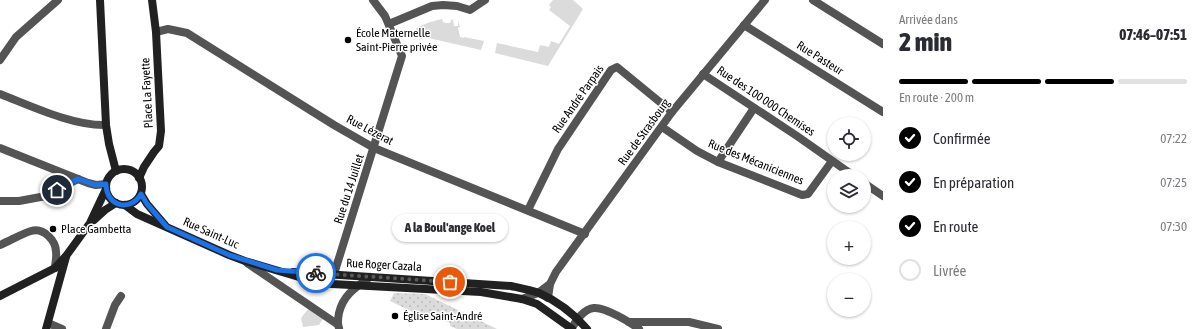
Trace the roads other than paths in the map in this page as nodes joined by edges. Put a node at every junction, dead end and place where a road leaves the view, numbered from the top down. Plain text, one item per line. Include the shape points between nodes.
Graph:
1 (58, 0) edge
2 (100, 0) edge
3 (152, 0) edge
4 (373, 0) edge
5 (485, 0) edge
6 (765, 0) edge
7 (813, 0) edge
8 (389, 24) junction
9 (744, 25) junction
10 (156, 32) junction
11 (883, 44) edge
12 (0, 60) edge
13 (704, 74) junction
14 (0, 94) edge
15 (754, 108) junction
16 (672, 112) junction
17 (883, 112) edge
18 (106, 125) junction
19 (662, 127) junction
20 (0, 148) edge
21 (374, 148) junction
22 (827, 157) edge
23 (831, 161) edge
24 (833, 161) edge
25 (718, 162) junction
26 (844, 169) edge
27 (116, 171) junction
28 (139, 178) junction
29 (78, 179) junction
30 (106, 187) junction
31 (871, 188) edge
32 (141, 194) junction
33 (883, 196) edge
34 (0, 201) edge
35 (116, 203) junction
36 (124, 205) junction
37 (528, 210) junction
38 (90, 223) junction
39 (167, 227) junction
40 (585, 234) junction
41 (0, 245) edge
42 (66, 256) junction
43 (245, 261) junction
44 (55, 268) junction
45 (277, 270) junction
46 (334, 274) junction
47 (370, 277) junction
48 (332, 284) joint
49 (550, 284) junction
50 (359, 285) junction
51 (538, 293) junction
52 (0, 296) edge
53 (121, 296) dead end
54 (522, 298) junction
55 (548, 298) junction
56 (577, 319) junction
57 (629, 322) junction
58 (47, 326) edge
59 (688, 326) edge
60 (337, 327) edge
61 (62, 329) edge
62 (106, 329) edge
63 (572, 329) edge
64 (587, 329) edge
65 (639, 329) edge
66 (718, 329) edge

1 - 12 street via 16,37
2 - 18 main road
3 - 10 main road, Place La Fayette
4 - 8 street, Rue du 14 Juillet
5 - 8 street via 470,10 443,5 432,6
6 - 9 street, Rue de Strasbourg
7 - 11 street
8 - 21 street, Rue du 14 Juillet via 402,56
9 - 13 street, Rue de Strasbourg
9 - 17 street, Rue Pasteur
10 - 21 street, Rue Lézerat via 168,29 187,33
10 - 28 main road, Place La Fayette via 160,146
13 - 15 street, Rue des 100 000 Chemises
13 - 16 street, Rue de Strasbourg
14 - 18 street via 71,121
15 - 22 street, Rue des 100 000 Chemises
15 - 25 street
16 - 19 street, Rue de Strasbourg
16 - 37 street, Rue André Parpais via 617,67 611,70 558,149
18 - 27 main road
19 - 25 street, Rue des Mécaniciennes
19 - 40 street, Rue de Strasbourg
20 - 29 street
21 - 37 street, Rue Lézerat
21 - 46 street, Rue du 14 Juillet
23 - 25 street, Rue des Mécaniciennes via 808,194 802,195
24 - 26 street, Rue des 100 000 Chemises
27 - 28 main road via 126,170
27 - 30 main road via 108,179
28 - 32 main road
29 - 30 street
29 - 34 street via 46,196 19,201
30 - 35 main road via 111,200
30 - 38 main road
31 - 33 street
32 - 36 main road via 134,202
32 - 39 main road, Rue Saint-Luc
35 - 36 main road
35 - 38 main road
36 - 39 main road, Rue Saint-Luc via 137,214
37 - 40 street, Rue Lézerat
38 - 42 main road
39 - 43 main road, Rue Saint-Luc
40 - 49 street, Rue de Strasbourg
41 - 44 street via 32,230 45,233 57,251
42 - 44 main road
42 - 58 main road
43 - 45 main road, Rue Saint-Luc
43 - 60 street, Rue Saint-Luc
44 - 52 main road
45 - 46 main road, Rue Saint-Luc
45 - 48 main road, Rue Saint-Luc
46 - 47 main road, Rue Roger Cazala
47 - 50 street
47 - 51 main road, Rue Roger Cazala via 511,286
48 - 50 main road, Rue Roger Cazala
49 - 51 street, Rue de Strasbourg
49 - 55 street, Rue de Strasbourg
50 - 54 main road, Rue Roger Cazala via 482,292
50 - 60 street via 344,300
51 - 54 street, Rue de Strasbourg
51 - 55 main road, Rue Roger Cazala
53 - 62 street
54 - 63 main road, Rue Roger Cazala via 537,304
55 - 56 main road, Rue Roger Cazala
56 - 57 street via 595,308
56 - 63 street
56 - 64 main road, Rue Roger Cazala
57 - 59 street
57 - 65 street
58 - 61 street
59 - 66 street

